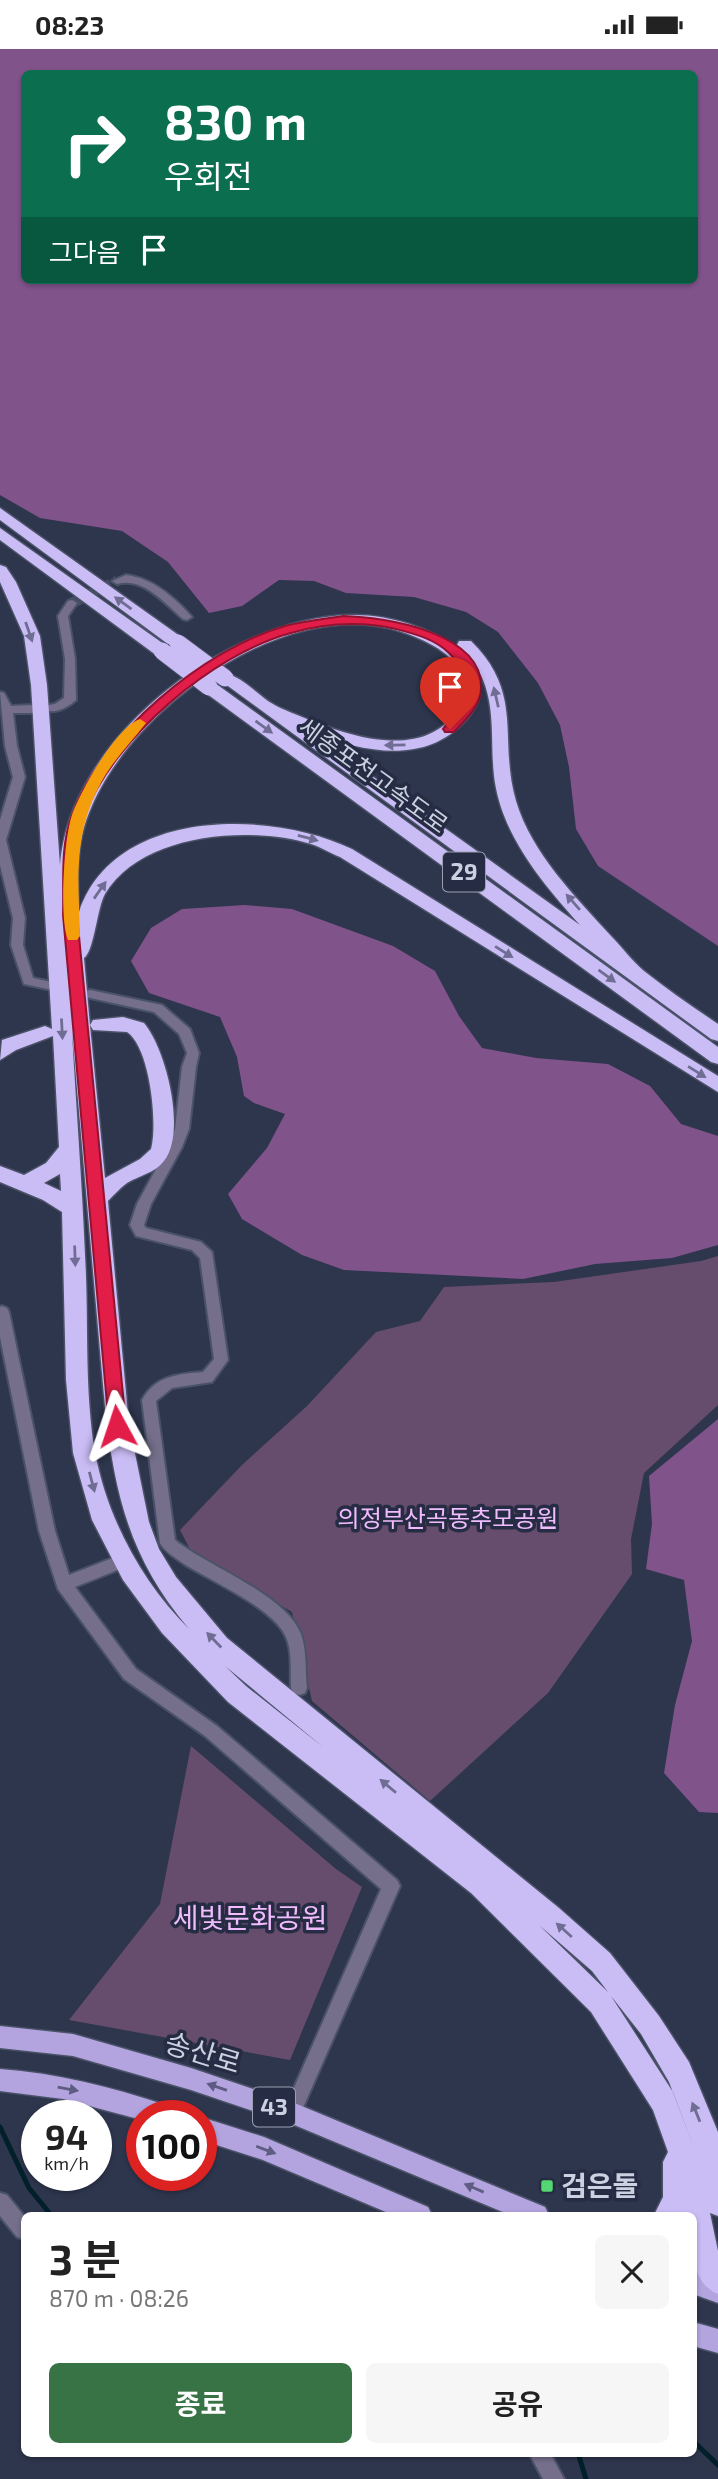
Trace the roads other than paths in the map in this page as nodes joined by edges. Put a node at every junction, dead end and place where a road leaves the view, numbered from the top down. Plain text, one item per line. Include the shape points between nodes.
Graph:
1 (0, 513) edge
2 (0, 533) edge
3 (0, 570) edge
4 (117, 581) tunnel mouth
5 (72, 603) dead end
6 (187, 617) dead end
7 (170, 647) junction
8 (217, 682) junction
9 (0, 695) edge
10 (47, 708) dead end
11 (33, 709) dead end
12 (268, 709) junction
13 (7, 710) junction
14 (55, 905) junction
15 (634, 973) junction
16 (51, 986) dead end
17 (83, 986) junction
18 (100, 1025) dead end
19 (45, 1033) dead end
20 (718, 1034) edge
21 (0, 1053) edge
22 (718, 1057) edge
23 (718, 1085) edge
24 (69, 1149) junction
25 (92, 1156) junction
26 (136, 1171) junction
27 (0, 1174) edge
28 (25, 1184) junction
29 (97, 1199) junction
30 (72, 1207) junction
31 (2, 1312) edge
32 (115, 1564) dead end
33 (64, 1584) junction
34 (299, 1688) dead end
35 (0, 2037) edge
36 (0, 2080) edge
37 (126, 2103) edge
38 (667, 2112) junction
39 (292, 2113) junction
40 (217, 2133) edge
41 (718, 2201) edge
42 (0, 2202) edge
43 (414, 2212) edge
44 (530, 2212) edge
45 (670, 2212) edge
46 (696, 2212) edge
47 (697, 2219) edge
48 (21, 2226) edge
49 (718, 2280) edge
50 (697, 2283) edge
51 (718, 2291) edge
52 (697, 2334) edge
53 (718, 2341) edge
54 (542, 2457) edge
55 (554, 2479) edge

7 -> 1 highway, 세종포천고속도로 / 29
2 - 7 highway, 세종포천고속도로 / 29
3 -> 14 highway via 32,636
4 - 6 street via 139,580
5 - 10 street via 63,616 70,700
7 - 8 highway, 세종포천고속도로 / 29, bridge
8 - 12 highway, 세종포천고속도로 / 29
8 -> 22 highway, 세종포천고속도로 / 29
9 - 13 street
11 - 13 street
12 - 15 highway, 세종포천고속도로 / 29
17 -> 12 highway via 70,915 78,815 122,740 155,707 256,642 287,630 343,620 373,620 425,632 450,647 474,678 475,693 468,709 450,729 425,742 394,747 352,741
13 - 16 street via 19,777 0,840 19,918 17,945 28,981
15 -> 14 highway via 534,857 516,824 501,768 497,691 486,668 468,646 447,634 418,621 372,612 315,616 233,644 137,713 98,758 79,790 64,827
14 -> 24 highway
15 - 20 highway, 세종포천고속도로 / 29
17 -> 23 highway via 91,904 102,885 124,864 180,837 269,831 313,838 346,853
17 - 25 highway
17 - 34 street via 158,1008 185,1032 193,1053 182,1129 137,1225 141,1232 196,1246 207,1256 221,1360 207,1378 171,1380 149,1400 163,1545 279,1612 292,1632
18 - 26 highway via 139,1029 154,1061 163,1147 152,1164
19 - 21 highway via 9,1045
24 - 28 highway via 53,1168
24 - 30 highway
25 - 26 highway via 113,1168
25 - 29 highway
26 - 29 highway via 120,1177
27 - 28 highway
28 - 30 highway
41 -> 29 highway via 709,2144 680,2072 601,1962 219,1646 174,1597 143,1540 120,1452
30 -> 38 highway via 84,1453 103,1520 131,1573 170,1626 237,1694 480,1884 600,2003
31 - 33 street via 47,1531
32 - 33 street
33 - 39 street via 130,1674 211,1731 391,1886
39 -> 35 main road, 송산로 / 43 via 73,2045
36 -> 37 main road
38 - 45 highway via 677,2164 677,2200
38 - 46 highway via 689,2169
44 -> 39 main road, 송산로 / 43
40 -> 43 main road, 43
42 - 48 street
47 - 49 highway via 702,2250
50 - 51 main road
52 - 53 main road
54 - 55 street

